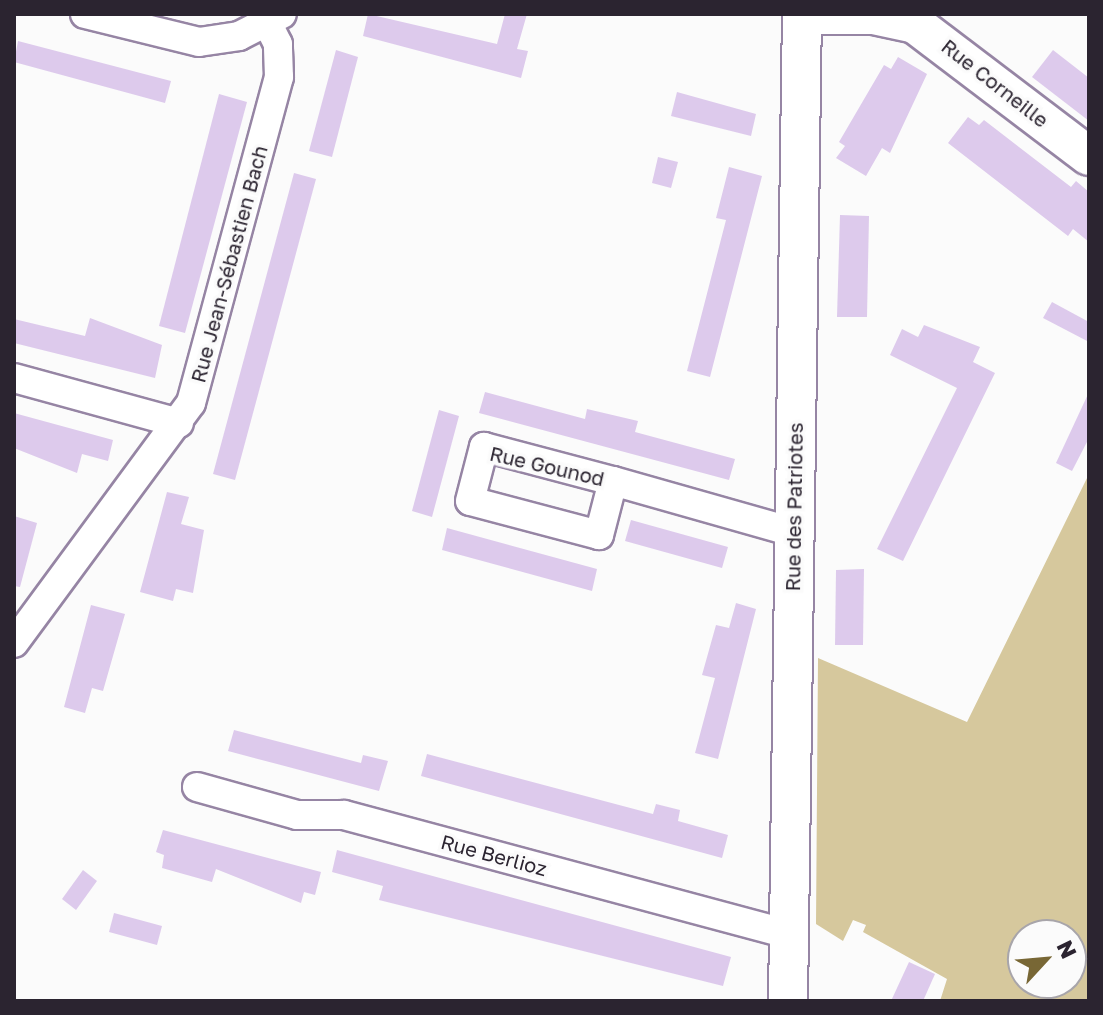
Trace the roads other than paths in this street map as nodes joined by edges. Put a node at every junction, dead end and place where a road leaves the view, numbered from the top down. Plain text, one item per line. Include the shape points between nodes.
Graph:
1 (85, 14) edge
2 (802, 15) edge
3 (277, 16) edge
4 (1089, 156) edge
5 (14, 378) edge
6 (179, 423) junction
7 (613, 481) junction
8 (793, 532) junction
9 (14, 643) edge
10 (197, 787) dead end
11 (789, 934) junction
12 (788, 1001) edge

1 - 3 street via 199,42 221,42
2 - 4 street, Rue Corneille via 873,15 915,24
2 - 8 street, Rue des Patriotes
3 - 6 street, Rue Jean-Sébastien Bach via 279,77 200,378
5 - 6 street
6 - 9 street, Rue Jean-Sébastien Bach
7 - 7 street, Rue Gounod via 484,447 470,501 599,535
7 - 8 street, Rue Gounod
8 - 11 street, Rue des Patriotes
10 - 11 street, Rue Berlioz via 297,815 344,815
11 - 12 street, Rue des Patriotes

